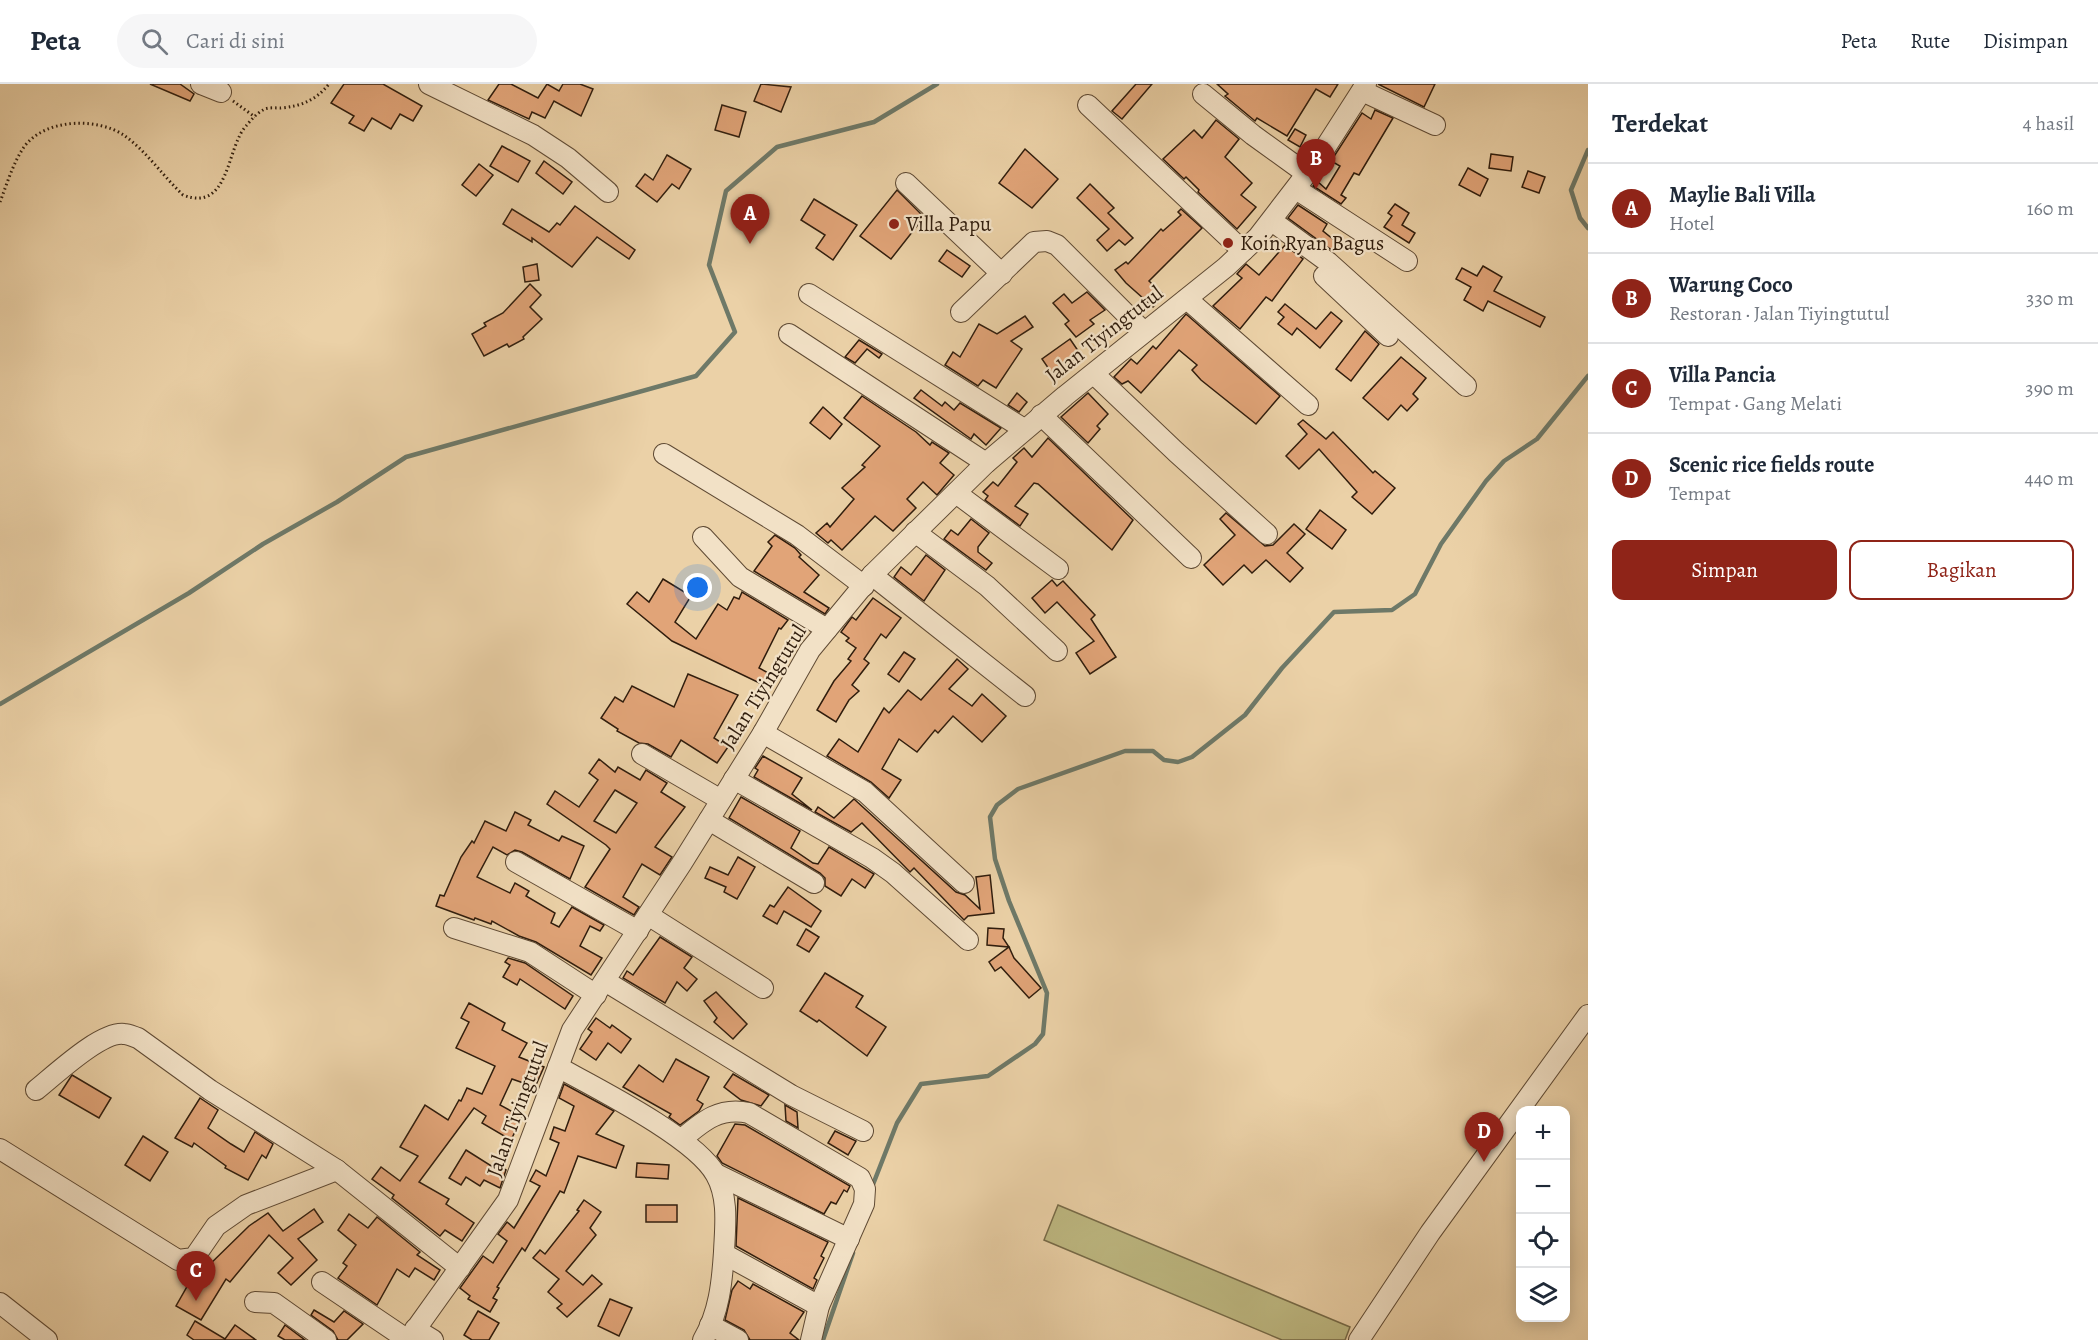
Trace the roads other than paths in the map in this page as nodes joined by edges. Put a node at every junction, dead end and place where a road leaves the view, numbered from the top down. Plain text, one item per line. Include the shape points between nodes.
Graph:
1 (201, 84) edge
2 (429, 84) edge
3 (1364, 87) edge
4 (221, 92) road end
5 (1203, 94) dead end
6 (1088, 105) dead end
7 (1435, 125) dead end
8 (1301, 181) junction
9 (906, 183) dead end
10 (608, 192) dead end
11 (1269, 224) junction
12 (1243, 251) junction
13 (1407, 261) dead end
14 (1002, 274) junction
15 (809, 294) dead end
16 (1187, 299) junction
17 (961, 312) dead end
18 (1144, 332) junction
19 (789, 334) dead end
20 (1388, 336) dead end
21 (1095, 374) junction
22 (1466, 386) dead end
23 (1308, 405) dead end
24 (1041, 415) junction
25 (1024, 429) junction
26 (664, 454) dead end
27 (986, 463) junction
28 (956, 493) junction
29 (915, 532) junction
30 (1267, 534) dead end
31 (703, 537) dead end
32 (1191, 558) dead end
33 (1058, 569) dead end
34 (868, 580) junction
35 (827, 628) junction
36 (1057, 651) dead end
37 (1025, 696) dead end
38 (763, 733) junction
39 (642, 754) dead end
40 (734, 779) junction
41 (721, 800) junction
42 (709, 820) junction
43 (516, 862) dead end
44 (814, 883) dead end
45 (964, 883) dead end
46 (643, 923) junction
47 (454, 928) dead end
48 (968, 940) dead end
49 (600, 988) junction
50 (763, 988) dead end
51 (1588, 1015) edge
52 (558, 1067) junction
53 (36, 1090) dead end
54 (863, 1131) dead end
55 (682, 1138) junction
56 (0, 1149) edge
57 (337, 1170) junction
58 (716, 1174) junction
59 (849, 1239) junction
60 (724, 1254) junction
61 (460, 1268) junction
62 (322, 1282) dead end
63 (255, 1302) dead end
64 (0, 1304) edge
65 (819, 1306) junction
66 (707, 1333) edge
67 (410, 1336) edge
68 (47, 1340) edge
69 (326, 1340) edge
70 (433, 1340) edge
71 (738, 1340) edge
72 (811, 1340) edge
73 (1359, 1340) edge

1 - 4 street
2 - 10 street via 533,135
3 - 7 street
3 - 8 street, Jalan Tiyingtutul
5 - 8 street
6 - 12 street
8 - 11 street, Jalan Tiyingtutul
8 - 13 street
9 - 14 street
11 - 12 street, Jalan Tiyingtutul
11 - 20 street
11 - 22 street via 1328,262
12 - 16 street, Jalan Tiyingtutul
14 - 17 street
14 - 18 street via 1034,242 1052,242
15 - 25 street
16 - 18 street, Jalan Tiyingtutul
16 - 23 street
18 - 21 street, Jalan Tiyingtutul
19 - 27 street
21 - 24 street, Jalan Tiyingtutul
21 - 30 street
24 - 25 street, Jalan Tiyingtutul
24 - 32 street
25 - 27 street, Jalan Tiyingtutul
26 - 34 street
27 - 28 street, Jalan Tiyingtutul
28 - 29 street, Jalan Tiyingtutul
28 - 33 street
29 - 34 street, Jalan Tiyingtutul
29 - 36 street via 987,586
31 - 35 street via 740,577
34 - 35 street, Jalan Tiyingtutul
34 - 37 street
35 - 38 street, Jalan Tiyingtutul via 810,650
38 - 40 street, Jalan Tiyingtutul
38 - 45 street via 865,792
39 - 41 street
40 - 41 street, Jalan Tiyingtutul
40 - 48 street via 872,858
41 - 42 street, Jalan Tiyingtutul
42 - 44 street
42 - 46 street, Jalan Tiyingtutul
43 - 46 street
46 - 49 street, Jalan Tiyingtutul
46 - 50 street
47 - 49 street via 530,952
49 - 52 street, Jalan Tiyingtutul via 572,1030
49 - 54 street
51 - 73 street via 1430,1233
52 - 55 street
52 - 61 street, Jalan Tiyingtutul via 517,1182
53 - 57 street via 97,1043 125,1034 138,1038 210,1090
55 - 58 street
55 - 59 street via 704,1120 735,1110 749,1113 847,1168 861,1178 865,1189 864,1204
56 - 57 street via 178,1260 194,1258 216,1226 246,1205
57 - 61 street
58 - 59 street
58 - 60 street via 725,1202
59 - 65 street
60 - 65 street
60 - 66 street via 718,1306
61 - 67 street, Jalan Tiyingtutul
62 - 67 street
63 - 69 street via 274,1303
64 - 68 street
65 - 72 street
66 - 71 street
67 - 70 street

